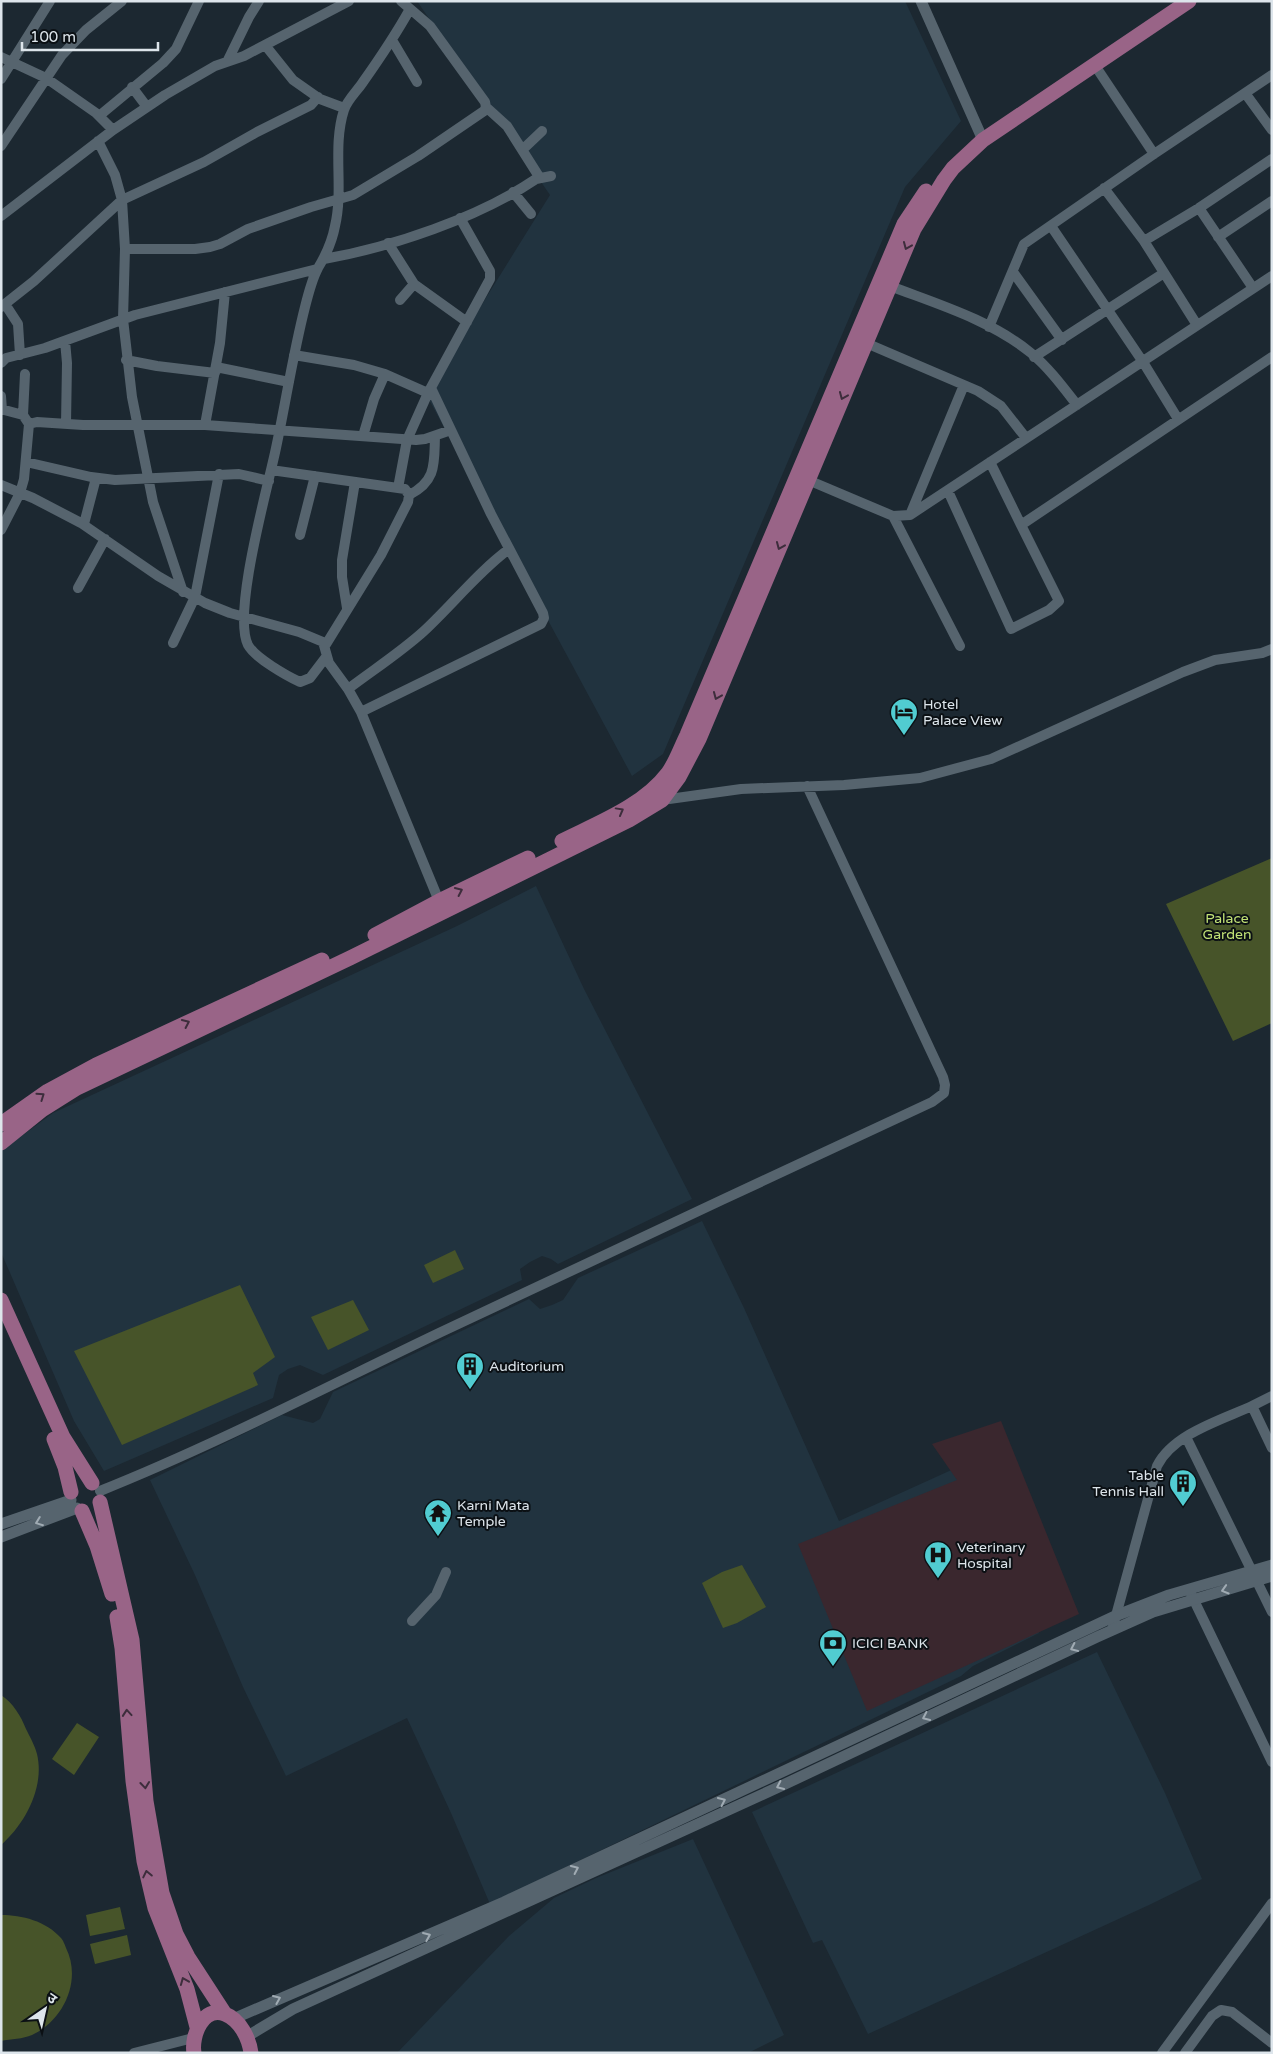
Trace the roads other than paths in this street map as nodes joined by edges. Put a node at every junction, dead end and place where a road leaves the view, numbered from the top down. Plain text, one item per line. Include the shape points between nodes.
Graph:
1 (50, 1) edge
2 (122, 1) edge
3 (199, 1) edge
4 (259, 1) edge
5 (349, 1) edge
6 (401, 1) edge
7 (921, 1) edge
8 (1172, 1) edge
9 (1190, 1) edge
10 (410, 9) junction
11 (392, 40) junction
12 (265, 45) junction
13 (6, 60) edge
14 (228, 60) junction
15 (1094, 64) junction
16 (1272, 75) edge
17 (46, 78) junction
18 (1, 79) edge
19 (417, 82) dead end
20 (132, 87) junction
21 (1245, 93) junction
22 (318, 97) junction
23 (147, 107) junction
24 (486, 107) junction
25 (344, 108) junction
26 (99, 116) junction
27 (113, 130) junction
28 (1272, 130) edge
29 (542, 131) dead end
30 (981, 136) junction
31 (98, 141) junction
32 (1, 146) edge
33 (522, 150) junction
34 (1154, 154) junction
35 (1272, 159) edge
36 (551, 176) dead end
37 (536, 179) junction
38 (1104, 188) junction
39 (513, 192) junction
40 (122, 200) junction
41 (338, 200) junction
42 (1272, 201) edge
43 (1199, 208) junction
44 (531, 214) dead end
45 (1, 216) edge
46 (460, 218) junction
47 (1050, 226) junction
48 (1218, 236) junction
49 (1144, 241) junction
50 (388, 243) junction
51 (125, 249) junction
52 (324, 259) junction
53 (317, 269) junction
54 (1013, 272) junction
55 (1164, 273) junction
56 (1272, 276) edge
57 (414, 284) junction
58 (890, 286) junction
59 (1253, 288) junction
60 (226, 292) junction
61 (400, 300) dead end
62 (3, 305) edge
63 (1108, 310) junction
64 (123, 319) junction
65 (467, 322) junction
66 (1198, 325) junction
67 (989, 327) junction
68 (1062, 340) junction
69 (65, 341) junction
70 (866, 343) junction
71 (20, 355) junction
72 (294, 355) junction
73 (1034, 357) junction
74 (1272, 358) edge
75 (126, 360) junction
76 (1, 362) edge
77 (1143, 362) junction
78 (215, 370) junction
79 (25, 374) dead end
80 (385, 374) junction
81 (289, 382) junction
82 (964, 386) junction
83 (430, 390) junction
84 (1, 396) edge
85 (1077, 405) junction
86 (2, 410) edge
87 (26, 419) junction
88 (1178, 419) junction
89 (66, 424) junction
90 (138, 425) junction
91 (205, 425) junction
92 (280, 429) junction
93 (451, 430) junction
94 (363, 436) junction
95 (435, 436) junction
96 (1026, 438) junction
97 (407, 440) junction
98 (26, 462) junction
99 (990, 462) junction
100 (220, 474) junction
101 (270, 475) junction
102 (315, 476) junction
103 (96, 478) junction
104 (148, 478) junction
105 (808, 480) junction
106 (355, 482) junction
107 (1, 485) edge
108 (398, 488) junction
109 (948, 490) junction
110 (20, 493) junction
111 (409, 495) junction
112 (910, 515) junction
113 (893, 516) junction
114 (84, 524) junction
115 (1021, 525) junction
116 (1, 530) edge
117 (300, 536) dead end
118 (105, 539) junction
119 (510, 549) junction
120 (78, 588) dead end
121 (183, 592) junction
122 (195, 597) junction
123 (347, 608) junction
124 (244, 617) junction
125 (173, 643) dead end
126 (325, 646) junction
127 (960, 646) dead end
128 (1272, 649) edge
129 (326, 657) junction
130 (348, 689) junction
131 (361, 712) junction
132 (807, 786) junction
133 (662, 800) junction
134 (439, 901) junction
135 (1, 1124) edge
136 (1, 1143) edge
137 (1, 1300) edge
138 (1, 1325) edge
139 (1272, 1396) edge
140 (1252, 1406) junction
141 (1186, 1437) junction
142 (1272, 1448) edge
143 (97, 1492) junction
144 (76, 1503) junction
145 (1, 1524) edge
146 (1, 1537) edge
147 (1272, 1565) edge
148 (446, 1572) dead end
149 (1253, 1576) junction
150 (1272, 1576) edge
151 (1191, 1594) junction
152 (1272, 1612) edge
153 (1115, 1616) junction
154 (412, 1620) dead end
155 (1112, 1630) junction
156 (1272, 1762) edge
157 (1272, 1903) edge
158 (229, 2017) junction
159 (246, 2037) junction
160 (195, 2039) edge
161 (1272, 2042) edge
162 (134, 2053) edge
163 (251, 2053) edge
164 (1162, 2053) edge
165 (1185, 2053) edge

1 - 13 street
2 - 17 street via 62,54
3 - 20 street via 176,49
4 - 14 street
5 - 12 street
6 - 10 street
7 - 30 street
8 - 30 main road via 1020,102
9 - 15 main road
10 - 11 street
10 - 24 street via 430,26
11 - 19 street
11 - 25 street
12 - 14 street
12 - 22 street via 293,80
13 - 17 street
13 - 18 street
14 - 23 street
15 - 30 main road
15 - 34 street
16 - 21 street
17 - 26 street
17 - 32 street
20 - 23 street
20 - 26 street
21 - 28 street
21 - 34 street
22 - 25 street
22 - 40 street via 311,105 204,162
23 - 27 street
24 - 33 street via 507,126
24 - 41 street via 418,156 354,195
25 - 41 street via 339,137
26 - 27 street
27 - 31 street
29 - 33 street
30 -> 58 main road via 944,180 914,229
134 -> 30 main road via 623,810 651,791 669,772 904,224 946,162
31 - 40 street via 115,175
31 - 45 street
33 - 37 street via 538,175
34 - 38 street
35 - 43 street
36 - 37 street
37 - 39 street
38 - 47 street
38 - 49 street
39 - 44 street
39 - 46 street
40 - 51 street
40 - 62 street via 34,281
41 - 51 street via 248,229 210,247
41 - 52 street via 335,226
42 - 48 street
43 - 48 street
43 - 49 street
46 - 50 street
46 - 65 street via 491,274
47 - 54 street via 1024,244
47 - 63 street
48 - 59 street
49 - 55 street
50 - 52 street via 356,254
50 - 57 street
51 - 64 street
52 - 53 street
53 - 60 street
53 - 72 street
54 - 67 street
54 - 68 street
55 - 63 street
55 - 66 street
56 - 59 street
57 - 61 street
57 - 65 street
58 - 67 street
58 - 70 main road
59 - 66 street
60 - 64 street
60 - 78 street
62 - 71 street via 18,324
63 - 68 street
63 - 77 street
64 - 69 street
64 - 75 street
65 - 83 street
66 - 77 street
67 - 73 street
68 - 73 street
69 - 71 street
69 - 89 street
70 - 82 street
70 -> 105 main road
71 - 76 street
72 - 80 street
72 - 81 street
73 - 85 street via 1059,381
74 - 88 street
75 - 78 street via 157,366
75 - 90 street
77 - 85 street
77 - 88 street
78 - 81 street
78 - 91 street
79 - 87 street
80 - 83 street
80 - 94 street
81 - 92 street
82 - 96 street via 1001,406
82 - 112 street
83 - 93 street
83 - 97 street
84 - 86 street
85 - 96 street
86 - 87 street
87 - 89 street
87 - 98 street
88 - 115 street
89 - 90 street
90 - 91 street
90 - 104 street
91 - 92 street
92 - 94 street
92 - 101 street
93 - 95 street
93 - 119 street
94 - 97 street
95 - 97 street
95 - 111 street via 432,473 424,485
96 - 99 street
97 - 108 street
98 - 103 street
98 - 110 street
99 - 109 street
99 - 115 street
100 - 101 street
100 - 104 street
100 - 122 street
101 - 102 street
101 - 124 street via 258,523
102 - 106 street
102 - 117 street
103 - 104 street
103 - 114 street
104 - 121 street
105 - 113 street
105 -> 133 main road via 699,739 679,777
106 - 108 street
106 - 123 street via 342,560
107 - 110 street
108 - 111 street
109 - 112 street
109 - 115 street via 1011,629 1048,610 1058,601
110 - 114 street
110 - 116 street
111 - 123 street via 381,555
112 - 113 street
113 - 127 street
114 - 118 street
118 - 120 street
118 - 121 street
119 - 130 street via 490,563 423,632
119 - 131 street via 543,613 542,624
121 - 122 street
122 - 124 street
122 - 125 street
123 - 126 street
124 - 126 street via 319,639
124 - 129 street via 248,645 262,659 293,679 300,682 310,678
126 - 129 street
128 - 132 street via 1199,666 991,759 920,778
129 - 130 street
130 - 131 street
131 - 134 street
132 - 133 street via 741,789
132 - 143 street via 943,1077 944,1093 932,1102 305,1398
133 - 136 main road via 629,820 350,958 77,1088 42,1110
135 -> 134 main road via 48,1091 96,1065 360,943
137 - 143 main road via 64,1438
138 - 144 main road via 61,1455
139 - 140 street
140 - 141 street
140 - 142 street
141 - 149 street
141 - 153 street via 1162,1457 1158,1466
143 - 144 main road via 96,1508 89,1511
143 - 144 main road via 83,1482 76,1485
143 -> 158 main road via 132,1640 146,1801 162,1893 188,1957
144 - 145 street
144 -> 146 street
160 -> 144 main road via 187,1989 150,1892 133,1781 118,1620 97,1546
147 - 149 street
148 - 154 street via 436,1595
149 - 150 street
149 - 151 street
149 - 152 street
151 - 153 street
151 - 155 street
151 - 156 street
153 - 155 street
158 -> 153 street via 504,1902
155 -> 159 street via 292,2009
157 - 164 street
158 - 159 main road via 242,2028
158 - 160 main road via 213,2014 203,2020
159 - 163 main road
160 - 162 street
161 - 165 street via 1232,2012 1221,2010 1212,2016

